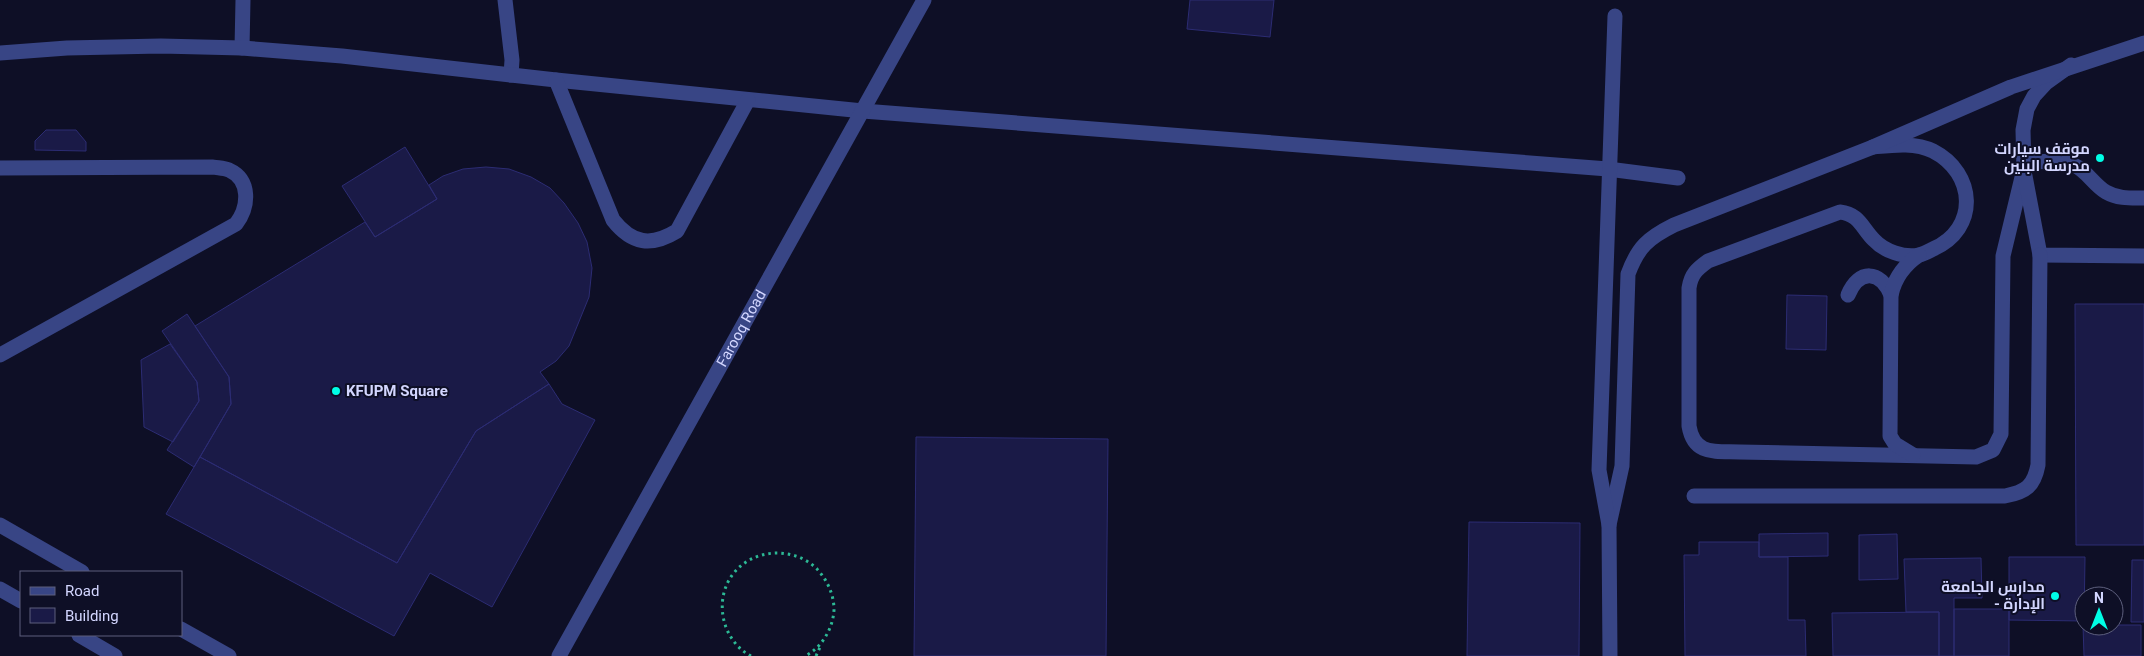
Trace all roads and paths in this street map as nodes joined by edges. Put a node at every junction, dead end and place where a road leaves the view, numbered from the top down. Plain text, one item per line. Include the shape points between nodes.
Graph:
1 (243, 0) edge
2 (505, 0) edge
3 (924, 0) edge
4 (1615, 16) dead end
5 (2144, 43) edge
6 (242, 48) junction
7 (0, 53) edge
8 (2072, 65) junction
9 (511, 75) junction
10 (556, 80) junction
11 (748, 100) junction
12 (863, 111) junction
13 (1873, 147) junction
14 (2024, 166) junction
15 (0, 168) edge
16 (1608, 169) junction
17 (1678, 178) dead end
18 (2144, 198) edge
19 (1919, 255) junction
20 (2040, 255) junction
21 (2144, 256) edge
22 (1848, 295) dead end
23 (1891, 295) junction
24 (0, 355) edge
25 (1917, 456) junction
26 (1694, 496) dead end
27 (1609, 524) junction
28 (0, 525) edge
29 (80, 571) edge
30 (0, 589) edge
31 (20, 601) edge
32 (182, 630) edge
33 (81, 636) edge
34 (822, 641) junction
35 (115, 656) edge
36 (229, 656) edge
37 (559, 656) edge
38 (751, 656) edge
39 (805, 656) edge
40 (816, 656) edge
41 (1610, 656) edge

1 - 6 street
2 - 9 street
3 - 12 street, Farooq Road
4 - 16 street
5 - 8 street
6 - 7 street via 161,46
6 - 9 street
8 - 13 street via 2011,87
8 - 14 street via 2046,83 2031,102 2023,130
9 - 10 street
10 - 11 street
10 - 11 street via 613,220 632,238 648,240 663,239 677,231
11 - 12 street
12 - 16 street
12 - 37 street, Farooq Road
13 - 19 street via 1901,144 1933,151 1961,175 1967,192 1962,221 1954,235 1942,245
13 - 27 street via 1674,225 1648,239 1640,248 1628,274 1622,466
14 - 18 street via 2060,162 2072,165 2105,192 2120,197
14 - 20 street
14 - 25 street via 2003,256 2001,434 1998,443 1993,450 1976,457
15 - 24 street via 228,169 239,177 245,188 246,202 236,224
16 - 17 street
16 - 27 street via 1599,470
19 - 23 street via 1900,272
19 - 25 street via 1886,249 1854,216 1840,212 1708,261 1696,269 1690,278 1689,288 1689,426 1690,436 1702,449
20 - 21 street
20 - 26 street via 2038,464 2035,477 2018,494
22 - 23 street via 1858,280 1873,276 1880,279
23 - 25 street via 1890,436 1904,451
27 - 41 street
28 - 29 street
30 - 31 street
32 - 36 street
33 - 35 street
34 - 38 path via 831,626 834,609 832,592 824,576 812,563 796,555 779,552 761,554 745,562 733,574 725,589 722,607 724,624 732,640
34 - 39 path
34 - 40 path

